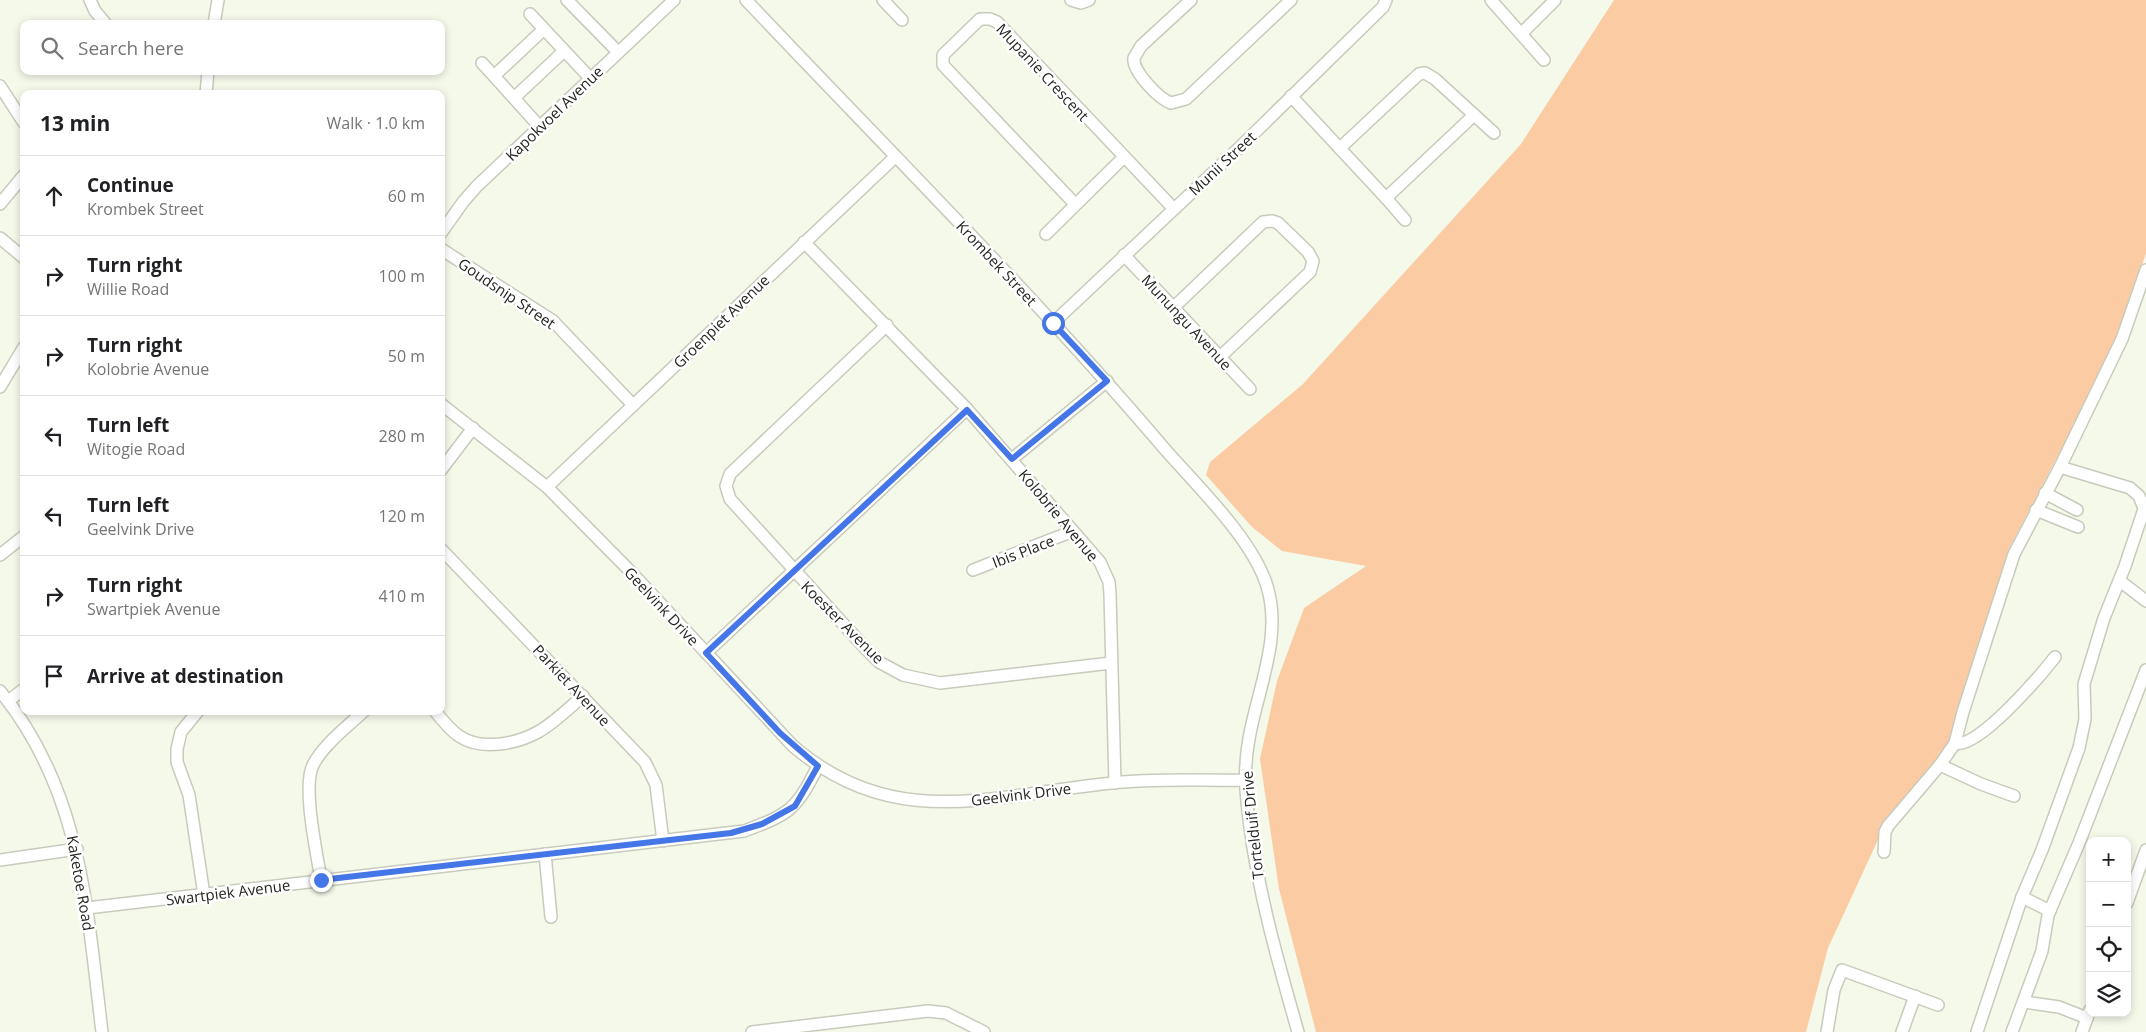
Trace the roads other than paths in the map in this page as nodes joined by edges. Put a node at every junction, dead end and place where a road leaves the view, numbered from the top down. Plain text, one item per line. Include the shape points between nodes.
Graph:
1 (90, 0) edge
2 (218, 0) edge
3 (567, 0) edge
4 (674, 0) edge
5 (746, 0) edge
6 (883, 0) edge
7 (1072, 0) edge
8 (1089, 0) edge
9 (1191, 0) edge
10 (1291, 0) edge
11 (1386, 0) edge
12 (1491, 0) edge
13 (1555, 0) edge
14 (530, 14) dead end
15 (103, 20) edge
16 (215, 20) edge
17 (902, 20) dead end
18 (544, 29) junction
19 (1522, 33) junction
20 (564, 51) junction
21 (618, 52) junction
22 (1544, 60) dead end
23 (482, 62) dead end
24 (208, 75) edge
25 (494, 76) junction
26 (590, 78) junction
27 (0, 86) edge
28 (206, 90) edge
29 (1291, 96) junction
30 (514, 98) junction
31 (1473, 116) junction
32 (20, 118) edge
33 (539, 126) junction
34 (1494, 133) dead end
35 (1340, 148) junction
36 (895, 157) junction
37 (1124, 158) junction
38 (20, 180) edge
39 (1390, 195) junction
40 (0, 204) edge
41 (1075, 204) junction
42 (1174, 208) junction
43 (1405, 220) dead end
44 (445, 227) edge
45 (1046, 234) dead end
46 (0, 238) edge
47 (804, 242) junction
48 (445, 252) edge
49 (20, 255) edge
50 (1124, 255) junction
51 (2146, 270) edge
52 (1174, 307) junction
53 (1053, 323) junction
54 (887, 325) junction
55 (20, 354) edge
56 (1220, 357) junction
57 (1107, 381) junction
58 (0, 387) edge
59 (1250, 389) dead end
60 (633, 405) junction
61 (445, 407) edge
62 (967, 410) junction
63 (473, 428) junction
64 (1012, 459) junction
65 (445, 465) edge
66 (2060, 467) junction
67 (547, 487) junction
68 (2045, 493) junction
69 (2145, 506) edge
70 (2036, 510) junction
71 (2077, 510) dead end
72 (2078, 527) dead end
73 (1073, 532) junction
74 (20, 539) edge
75 (445, 553) edge
76 (0, 555) edge
77 (973, 570) dead end
78 (794, 573) junction
79 (2120, 581) junction
80 (2146, 601) edge
81 (1272, 616) joint
82 (706, 653) junction
83 (2055, 657) dead end
84 (1111, 664) junction
85 (2146, 670) edge
86 (0, 691) edge
87 (20, 692) edge
88 (583, 696) junction
89 (8, 701) junction
90 (195, 715) edge
91 (360, 715) edge
92 (439, 715) edge
93 (1956, 743) junction
94 (1940, 765) junction
95 (818, 766) junction
96 (1245, 780) junction
97 (1115, 783) junction
98 (2014, 796) dead end
99 (663, 841) junction
100 (77, 849) junction
101 (2146, 850) edge
102 (1884, 852) dead end
103 (545, 854) junction
104 (0, 860) edge
105 (321, 880) junction
106 (2131, 892) edge
107 (204, 895) junction
108 (2022, 897) junction
109 (87, 908) junction
110 (2050, 911) junction
111 (551, 917) dead end
112 (1915, 996) junction
113 (2024, 1002) junction
114 (1938, 1005) dead end
115 (2086, 1014) edge
116 (2087, 1017) edge
117 (102, 1032) edge
118 (752, 1032) edge
119 (984, 1032) edge
120 (1298, 1032) edge
121 (1827, 1032) edge
122 (1902, 1032) edge
123 (1977, 1032) edge
124 (2012, 1032) edge
125 (2082, 1032) edge

1 - 15 street
2 - 16 street
3 - 21 street
4 - 21 street, Kapokvoel Avenue
5 - 36 street, Krombek Street
6 - 17 street
7 - 8 street via 1081,3
9 - 10 street via 1135,53 1133,62 1136,70 1171,103 1179,103
11 - 29 street, Munii Street via 1384,8
12 - 19 street
13 - 19 street
14 - 18 street
18 - 20 street
18 - 25 street
19 - 22 street
20 - 26 street
20 - 30 street
21 - 26 street, Kapokvoel Avenue
23 - 25 street
24 - 28 street
25 - 30 street
26 - 33 street, Kapokvoel Avenue
27 - 32 street
29 - 35 street
29 - 42 street, Munii Street
30 - 33 street
31 - 34 street
31 - 35 street via 1435,79 1425,73 1419,74
31 - 39 street
33 - 44 street, Kapokvoel Avenue via 463,202
35 - 39 street
36 - 47 street, Groenpiet Avenue
36 - 53 street, Krombek Street
37 - 41 street
37 - 41 street, Mupanie Crescent via 997,22 985,18 974,23 943,54 943,65
37 - 42 street, Mupanie Crescent
38 - 40 street
39 - 43 street
41 - 45 street
42 - 50 street, Munii Street
46 - 49 street
47 - 54 street, Kolobrie Avenue
47 - 60 street, Groenpiet Avenue
48 - 60 street, Goudsnip Street via 553,321
50 - 52 street, Munungu Avenue
50 - 53 street, Munii Street
51 - 66 street via 2122,339
52 - 56 street, Munungu Avenue
52 - 56 street via 1263,222 1278,223 1308,252 1313,261 1310,272
53 - 57 street, Krombek Street
54 - 62 street, Kolobrie Avenue
54 - 78 street, Koester Avenue via 728,477 726,490 730,500
55 - 58 street
56 - 59 street, Munungu Avenue
57 - 64 street
57 - 81 street, Krombek Street via 1247,546 1258,562 1267,586
60 - 67 street, Groenpiet Avenue
61 - 63 street, Geelvink Drive
62 - 64 street, Kolobrie Avenue
62 - 78 street
63 - 65 street
63 - 67 street, Geelvink Drive
64 - 73 street, Kolobrie Avenue
66 - 68 street
66 - 69 street via 2130,488
67 - 82 street, Geelvink Drive
68 - 70 street
68 - 71 street
69 - 79 street
70 - 72 street
70 - 93 street via 2004,583
73 - 77 street, Ibis Place
73 - 84 street, Kolobrie Avenue via 1100,562 1109,582
74 - 76 street
75 - 88 street, Parkiet Avenue
78 - 82 street
78 - 84 street, Koester Avenue via 879,662 914,679 954,683
79 - 80 street
79 - 108 street via 2104,618 2084,684 2085,719 2079,748
81 - 96 street, Tortelduif Drive via 1269,650 1248,744
82 - 95 street, Geelvink Drive via 780,733
83 - 93 street via 2032,686 1984,731 1966,744
84 - 97 street, Kolobrie Avenue
85 - 110 street
86 - 89 street, Kaketoe Road
87 - 89 street
88 - 92 street via 538,732 496,744 465,739
88 - 99 street, Parkiet Avenue via 650,769 656,785
89 - 100 street, Kaketoe Road via 50,771
90 - 107 street via 181,732 177,756 189,795
91 - 105 street via 323,750 311,770 310,804
93 - 94 street
94 - 98 street
94 - 102 street via 1888,826
95 - 97 street, Geelvink Drive via 870,792 922,802 954,802
95 - 99 street, Swartpiek Avenue via 802,798 780,816 744,831
96 - 97 street, Geelvink Drive
96 - 120 street, Tortelduif Drive via 1259,885
99 - 103 street, Swartpiek Avenue
100 - 104 street
100 - 109 street, Kaketoe Road
101 - 106 street
103 - 105 street, Swartpiek Avenue
103 - 111 street
105 - 107 street, Swartpiek Avenue
107 - 109 street, Swartpiek Avenue
108 - 110 street
108 - 123 street
109 - 117 street, Kaketoe Road
110 - 113 street via 2044,945
112 - 114 street
112 - 121 street via 1842,970 1834,990
112 - 122 street
113 - 115 street
113 - 124 street
116 - 125 street
118 - 119 street via 928,1011 946,1013

